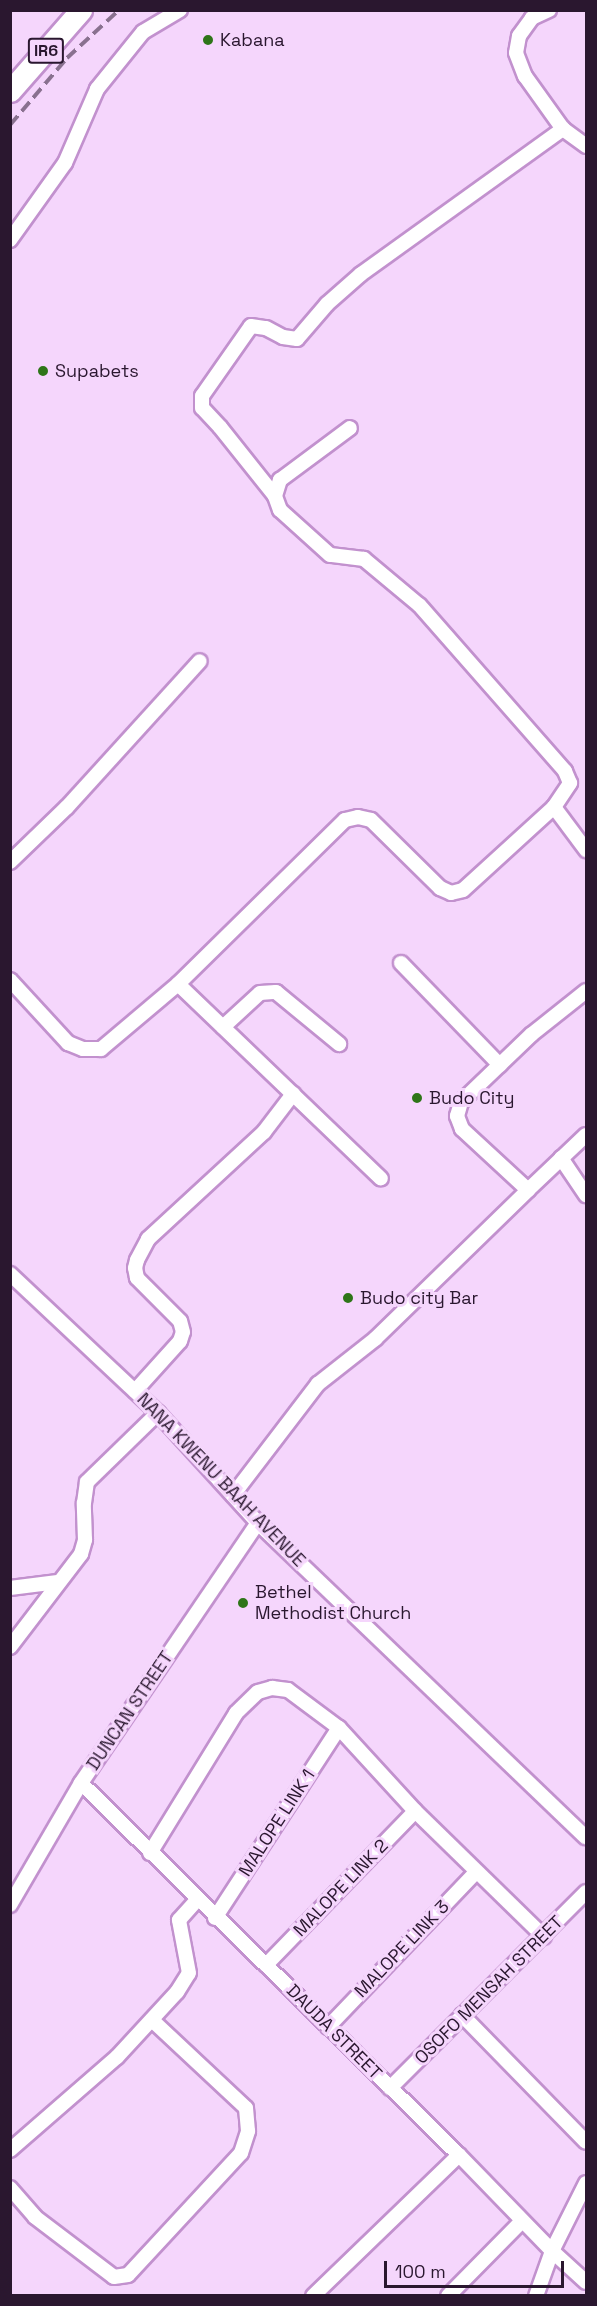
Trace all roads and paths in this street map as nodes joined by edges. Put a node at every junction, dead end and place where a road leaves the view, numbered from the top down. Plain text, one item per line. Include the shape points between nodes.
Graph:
1 (81, 10) edge
2 (180, 10) edge
3 (549, 10) edge
4 (10, 91) edge
5 (563, 129) junction
6 (586, 146) edge
7 (10, 240) edge
8 (350, 428) dead end
9 (275, 496) junction
10 (200, 661) dead end
11 (554, 807) junction
12 (586, 850) edge
13 (10, 862) edge
14 (401, 963) dead end
15 (10, 980) edge
16 (178, 984) junction
17 (586, 991) edge
18 (223, 1028) junction
19 (339, 1044) dead end
20 (500, 1065) junction
21 (292, 1094) junction
22 (586, 1135) edge
23 (561, 1158) junction
24 (381, 1179) dead end
25 (528, 1190) junction
26 (586, 1195) edge
27 (10, 1274) edge
28 (135, 1391) junction
29 (158, 1413) junction
30 (233, 1496) junction
31 (258, 1523) junction
32 (58, 1582) junction
33 (10, 1588) edge
34 (10, 1647) edge
35 (339, 1728) junction
36 (81, 1783) junction
37 (415, 1811) junction
38 (586, 1837) edge
39 (150, 1853) junction
40 (476, 1872) junction
41 (586, 1892) edge
42 (197, 1899) junction
43 (10, 1905) edge
44 (215, 1918) junction
45 (544, 1937) junction
46 (266, 1965) junction
47 (462, 2015) junction
48 (152, 2020) junction
49 (328, 2027) junction
50 (390, 2088) junction
51 (586, 2142) edge
52 (10, 2150) edge
53 (459, 2155) junction
54 (586, 2182) edge
55 (10, 2188) edge
56 (522, 2221) junction
57 (552, 2252) junction
58 (586, 2282) edge
59 (313, 2295) edge
60 (448, 2295) edge
61 (536, 2295) edge

1 - 4 main road, IR6
2 - 7 street via 142,32 97,89 65,163
3 - 5 street via 532,18 519,36 516,53 525,75
5 - 6 street
5 - 9 street via 361,274 327,304 297,339 283,337 266,327 251,326 202,396 202,408
8 - 9 street via 280,480
9 - 11 street via 280,510 330,555 364,559 419,604 565,771 570,783
10 - 13 street via 67,807
11 - 12 street
11 - 16 street via 463,890 451,892 440,888 371,820 345,820
14 - 20 street
15 - 16 street via 68,1043 83,1049 101,1049
16 - 18 street
17 - 20 street
18 - 19 street via 260,993 276,992
18 - 21 street
20 - 25 street via 461,1102 457,1116 462,1129
21 - 24 street
21 - 28 street via 264,1132 148,1239 137,1260 137,1278 180,1321 183,1332 180,1341
22 - 23 street
23 - 25 street
23 - 26 street
25 - 30 street via 375,1339 318,1384
27 - 28 street, NANA KWENU BAAH AVENUE
28 - 29 street, NANA KWENU BAAH AVENUE
29 - 30 street, NANA KWENU BAAH AVENUE
29 - 32 street via 87,1482 81,1554
30 - 31 street, NANA KWENU BAAH AVENUE
31 - 36 street, DUNCAN STREET
31 - 38 street, NANA KWENU BAAH AVENUE
32 - 33 street
32 - 34 street
35 - 37 street
35 - 39 street via 288,1690 272,1688 258,1692 236,1713
35 - 44 street, MALOPE LINK 1
36 - 39 street, DAUDA STREET
36 - 43 street, DUNCAN STREET
37 - 40 street
37 - 46 street, MALOPE LINK 2
39 - 42 street, DAUDA STREET
40 - 45 street
40 - 49 street, MALOPE LINK 3
41 - 45 street, OSOFO MENSAH STREET
42 - 44 street, DAUDA STREET
42 - 48 street via 179,1920 189,1973
44 - 46 street, DAUDA STREET
45 - 47 street, OSOFO MENSAH STREET
46 - 49 street, DAUDA STREET
47 - 50 street, OSOFO MENSAH STREET
47 - 51 street
48 - 52 street via 117,2057
48 - 55 street via 246,2108 248,2131 241,2153 128,2275 114,2277 35,2217
49 - 50 street, DAUDA STREET
50 - 53 street, DAUDA STREET
53 - 56 street, DAUDA STREET
53 - 59 street
54 - 57 street
56 - 57 street, DAUDA STREET
56 - 60 street
57 - 58 street, DAUDA STREET
57 - 61 street

